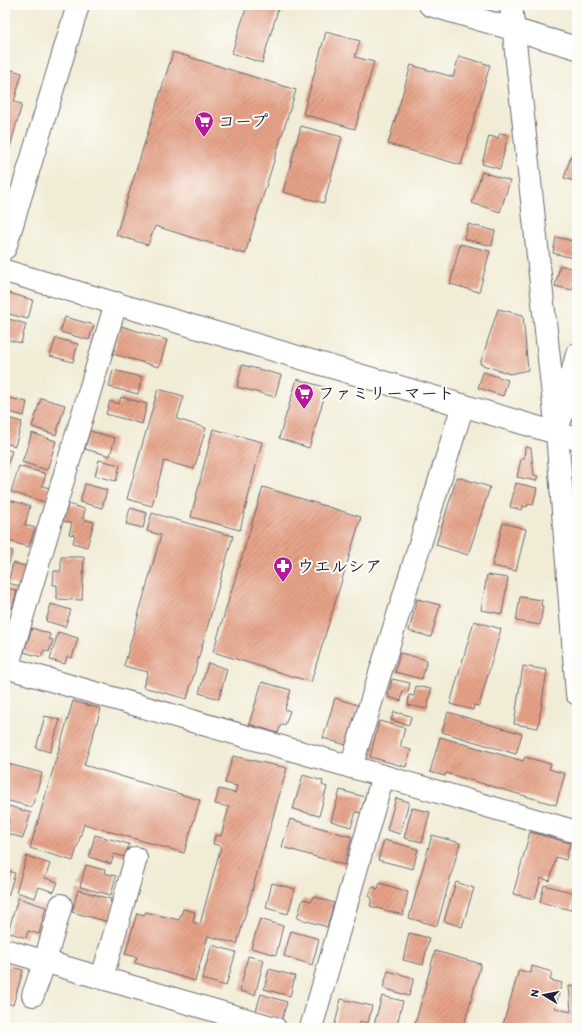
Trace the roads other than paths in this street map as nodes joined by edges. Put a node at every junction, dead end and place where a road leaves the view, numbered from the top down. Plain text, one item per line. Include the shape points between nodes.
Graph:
1 (78, 5) edge
2 (430, 5) edge
3 (511, 5) edge
4 (514, 30) junction
5 (577, 48) edge
6 (5, 248) edge
7 (5, 271) edge
8 (116, 304) junction
9 (577, 354) edge
10 (463, 405) junction
11 (567, 436) edge
12 (6, 667) edge
13 (577, 694) edge
14 (351, 767) junction
15 (383, 776) junction
16 (577, 832) edge
17 (136, 858) dead end
18 (61, 905) dead end
19 (5, 950) edge
20 (45, 962) junction
21 (102, 978) junction
22 (33, 995) dead end
23 (275, 1028) edge
24 (311, 1028) edge

1 - 6 street
2 - 4 street
3 - 4 street
4 - 5 street
4 - 11 street
7 - 8 street
8 - 10 street
8 - 12 street
9 - 11 street
10 - 11 street
10 - 14 street
11 - 13 street
12 - 14 street
14 - 15 street
15 - 16 street
15 - 24 street
17 - 21 street
18 - 20 street
19 - 20 street
20 - 21 street
20 - 22 street
21 - 23 street

